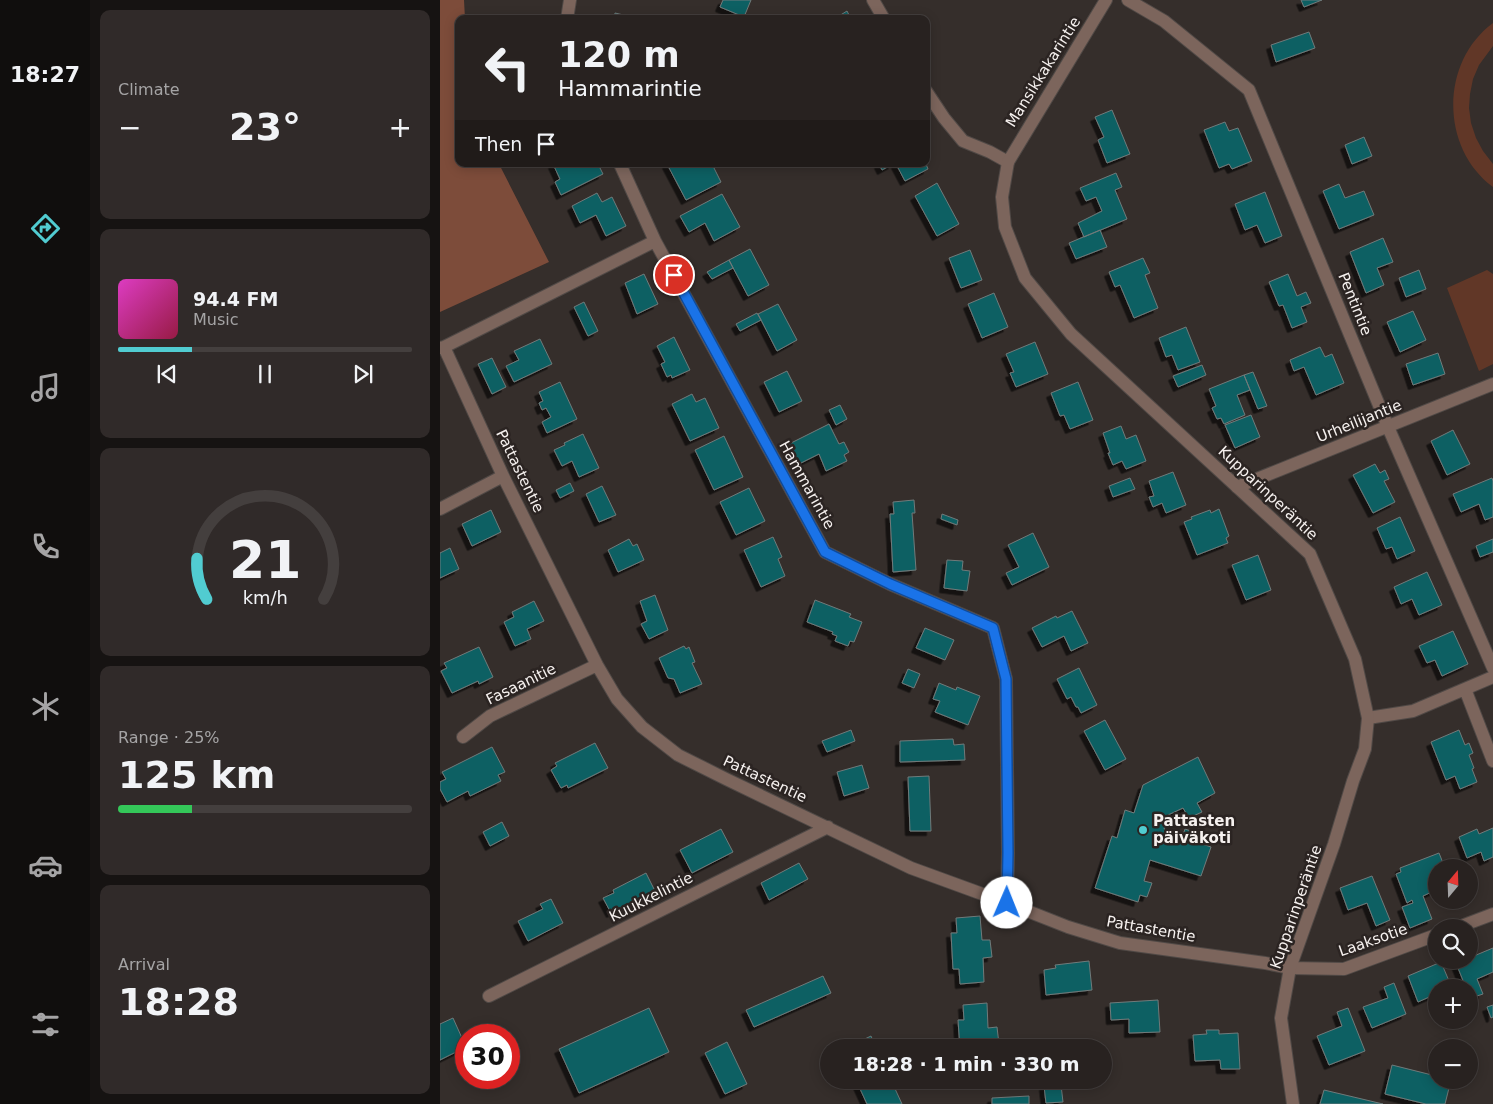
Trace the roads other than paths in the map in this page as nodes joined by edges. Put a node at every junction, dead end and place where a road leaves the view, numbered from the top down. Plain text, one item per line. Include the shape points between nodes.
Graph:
1 (570, 0) edge
2 (873, 0) edge
3 (1106, 0) edge
4 (1128, 0) edge
5 (568, 15) edge
6 (882, 15) edge
7 (930, 97) edge
8 (1008, 162) junction
9 (621, 167) edge
10 (655, 241) junction
11 (442, 348) edge
12 (1493, 384) edge
13 (1388, 427) junction
14 (503, 476) junction
15 (1237, 487) junction
16 (440, 509) edge
17 (597, 665) junction
18 (1493, 668) edge
19 (1493, 677) edge
20 (1465, 689) junction
21 (1368, 718) junction
22 (463, 737) dead end
23 (1493, 761) edge
24 (828, 827) junction
25 (1007, 903) junction
26 (1493, 914) edge
27 (1478, 920) edge
28 (1428, 938) edge
29 (1290, 968) junction
30 (489, 996) dead end
31 (1293, 1104) edge

1 - 5 street
2 - 6 street
3 - 8 street, Mansikkakarintie
4 - 13 street, Pentintie via 1164,21 1249,90
7 - 8 street via 964,141
8 - 15 street, Kupparinperäntie via 1002,197 1005,227 1025,278 1071,334
9 - 10 street
10 - 11 street
10 - 25 street, Hammarintie via 825,552 993,628 1006,679
11 - 14 street, Pattastentie
12 - 13 street, Urheilijantie
13 - 15 street, Urheilijantie
13 - 18 street, Pentintie
14 - 16 street
14 - 17 street, Pattastentie
15 - 21 street, Kupparinperäntie via 1310,554 1355,659
17 - 22 street, Fasaanitie via 490,716
17 - 24 street, Pattastentie via 617,699 642,727 678,754
19 - 20 street
20 - 21 street via 1413,711
20 - 23 street
21 - 29 street, Kupparinperäntie via 1365,749
24 - 25 street, Pattastentie via 911,868
24 - 30 street, Kuukkelintie
25 - 29 street, Pattastentie via 1120,943
26 - 27 street
28 - 29 street, Laaksotie via 1344,969
29 - 31 street, Kupparinperäntie via 1281,1018

